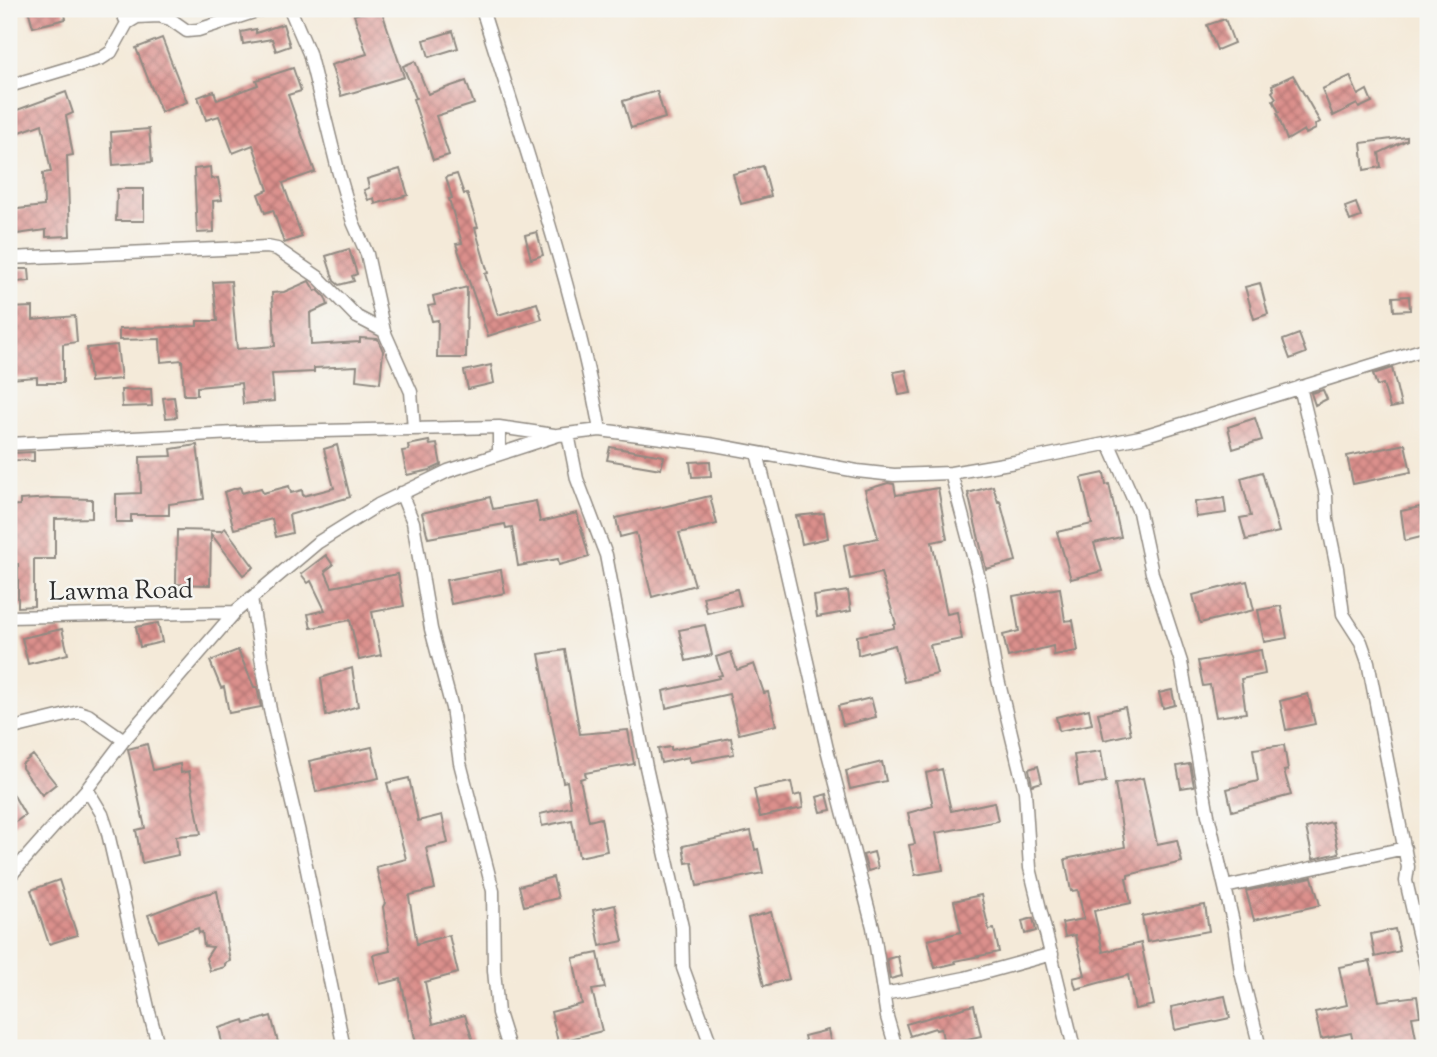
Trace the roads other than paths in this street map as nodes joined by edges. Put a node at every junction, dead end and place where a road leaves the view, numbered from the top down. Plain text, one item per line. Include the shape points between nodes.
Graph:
1 (121, 9) edge
2 (263, 9) edge
3 (290, 9) edge
4 (482, 9) edge
5 (127, 23) junction
6 (9, 86) edge
7 (9, 258) edge
8 (384, 331) junction
9 (1428, 348) edge
10 (1300, 387) junction
11 (499, 427) junction
12 (414, 429) junction
13 (600, 430) junction
14 (563, 435) junction
15 (9, 444) edge
16 (1109, 444) junction
17 (499, 453) junction
18 (757, 453) junction
19 (951, 472) junction
20 (401, 494) junction
21 (251, 598) junction
22 (234, 612) junction
23 (9, 617) edge
24 (9, 729) edge
25 (124, 740) junction
26 (87, 789) junction
27 (1405, 848) junction
28 (9, 877) edge
29 (1225, 887) junction
30 (1052, 954) junction
31 (1428, 976) edge
32 (884, 994) junction
33 (159, 1048) edge
34 (344, 1048) edge
35 (509, 1048) edge
36 (712, 1048) edge
37 (896, 1048) edge
38 (1074, 1048) edge
39 (1260, 1048) edge

1 - 5 street
2 - 5 street via 198,30 187,31 159,16 137,17
3 - 8 street via 309,52 338,170 367,254
4 - 13 street via 588,365
5 - 6 street via 111,52 102,58
7 - 8 street via 267,247 318,277 357,317
8 - 12 street via 411,392
9 - 10 street
10 - 16 street
10 - 27 street via 1326,495 1343,614 1362,642 1368,662
11 - 12 street
11 - 14 street
11 - 17 street
12 - 15 street
13 - 14 street
13 - 18 street
14 - 17 street
14 - 36 street via 606,555 682,927 683,968
16 - 19 street
16 - 29 street via 1139,512 1152,573 1181,662
17 - 20 street
18 - 19 street via 894,475
18 - 32 street via 873,927
19 - 30 street via 1025,791 1030,868
20 - 21 street via 317,543
20 - 35 street via 413,522 460,763 493,891 498,1013
21 - 22 street
21 - 34 street via 270,710
22 - 23 street, Lawma Road
22 - 25 street
24 - 25 street via 79,712
25 - 26 street
26 - 28 street
26 - 33 street via 107,829
27 - 29 street
27 - 31 street via 1406,881
29 - 39 street
30 - 32 street
30 - 38 street
32 - 37 street

